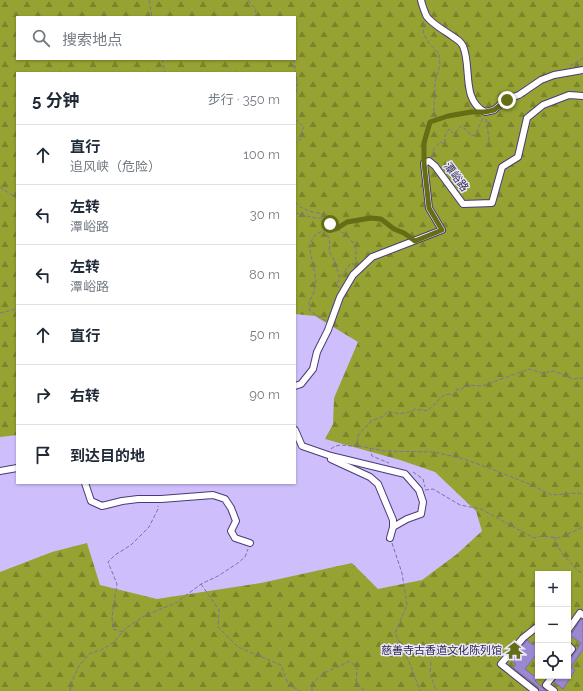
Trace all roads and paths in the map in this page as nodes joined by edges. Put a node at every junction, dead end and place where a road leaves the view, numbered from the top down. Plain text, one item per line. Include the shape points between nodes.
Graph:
1 (149, 0) edge
2 (248, 0) edge
3 (421, 0) edge
4 (152, 16) edge
5 (255, 16) edge
6 (426, 16) junction
7 (162, 60) edge
8 (294, 60) edge
9 (583, 70) edge
10 (165, 72) edge
11 (296, 72) edge
12 (296, 76) edge
13 (296, 92) edge
14 (583, 96) edge
15 (485, 112) junction
16 (296, 120) edge
17 (430, 122) junction
18 (296, 142) edge
19 (488, 145) dead end
20 (428, 163) junction
21 (0, 187) edge
22 (16, 198) edge
23 (296, 203) edge
24 (296, 213) edge
25 (330, 218) junction
26 (330, 224) junction
27 (326, 229) junction
28 (336, 229) junction
29 (415, 241) junction
30 (355, 265) junction
31 (353, 275) junction
32 (340, 278) junction
33 (341, 294) junction
34 (16, 308) edge
35 (0, 313) edge
36 (330, 324) junction
37 (583, 378) edge
38 (296, 386) edge
39 (296, 432) edge
40 (370, 448) dead end
41 (326, 454) junction
42 (16, 468) edge
43 (0, 471) edge
44 (85, 484) edge
45 (419, 490) junction
46 (583, 494) edge
47 (157, 499) junction
48 (394, 527) junction
49 (583, 527) edge
50 (554, 537) junction
51 (390, 538) joint
52 (250, 543) joint
53 (583, 573) edge
54 (201, 584) junction
55 (583, 616) edge
56 (571, 626) edge
57 (535, 628) edge
58 (123, 632) junction
59 (431, 662) dead end
60 (551, 679) edge
61 (70, 691) edge
62 (300, 691) edge
63 (312, 691) edge
64 (365, 691) edge
65 (420, 691) edge
66 (436, 691) edge
67 (535, 691) edge
68 (554, 691) edge

1 - 4 path
2 - 5 path via 256,9
3 - 6 street
6 - 15 street via 463,45 473,102
6 - 17 path via 423,32 439,54 440,65
7 - 10 path
8 - 11 path
9 - 15 street via 541,80 494,110
12 - 13 path
14 - 20 street, 潭峪路 via 569,95 543,105 528,118 518,157 502,166 492,203 463,204 435,166
15 - 17 path via 448,116
15 - 19 path
15 - 20 path via 475,134 471,136 461,126 454,134 449,129 445,135 445,144 440,142 433,150 433,157
16 - 18 path via 304,127 302,138
17 - 20 path via 424,143
20 - 29 street, 潭峪路 via 429,208 442,230
21 - 22 path
23 - 25 path via 301,208 327,214
24 - 25 path via 315,218
25 - 26 path
26 - 27 path
26 - 28 path
27 - 32 path via 330,251
27 - 36 path via 315,235 309,245 316,280 309,302 310,311
28 - 29 path via 347,222 381,219
28 - 30 path via 353,241 358,255
29 - 31 street, 潭峪路 via 372,257
30 - 31 path
30 - 32 path via 351,264
31 - 33 street, 潭峪路
32 - 33 path via 336,284
33 - 36 street, 潭峪路
34 - 35 path
36 - 38 street, 潭峪路 via 317,352 313,369 301,384
37 - 41 path via 573,380 554,371 542,373 529,369 482,386 466,385 461,390 457,389 453,395 442,396 428,411 415,408 410,413 393,414 388,411 382,417 371,421 358,435 357,446 344,444 333,447
39 - 41 street via 302,446
40 - 46 path via 384,451 434,452 489,468 551,495
41 - 45 street via 404,474
41 - 48 street via 370,477 378,484
42 - 43 street
44 - 47 street via 91,501 102,506 122,501
45 - 48 street via 423,502 421,514
45 - 50 path via 433,489 460,505 481,510 534,538
47 - 52 street via 213,495 225,499 236,521 232,530 235,538
47 - 58 path via 158,509 149,527 108,562 117,584 112,617 113,629
48 - 51 street
49 - 50 path via 559,538
50 - 53 path via 561,552 578,571
51 - 65 path via 402,573 407,605 395,633
52 - 54 path via 245,557 218,576
54 - 58 path via 176,603 146,615
54 - 62 path via 219,610 218,627 238,647 281,665 288,684
55 - 56 street via 580,613
57 - 67 street via 523,638 501,664
58 - 61 path via 104,649 89,654 79,666
59 - 66 path via 430,674
60 - 68 street via 546,685
63 - 64 path via 312,684 324,673 350,662 357,668 356,684

